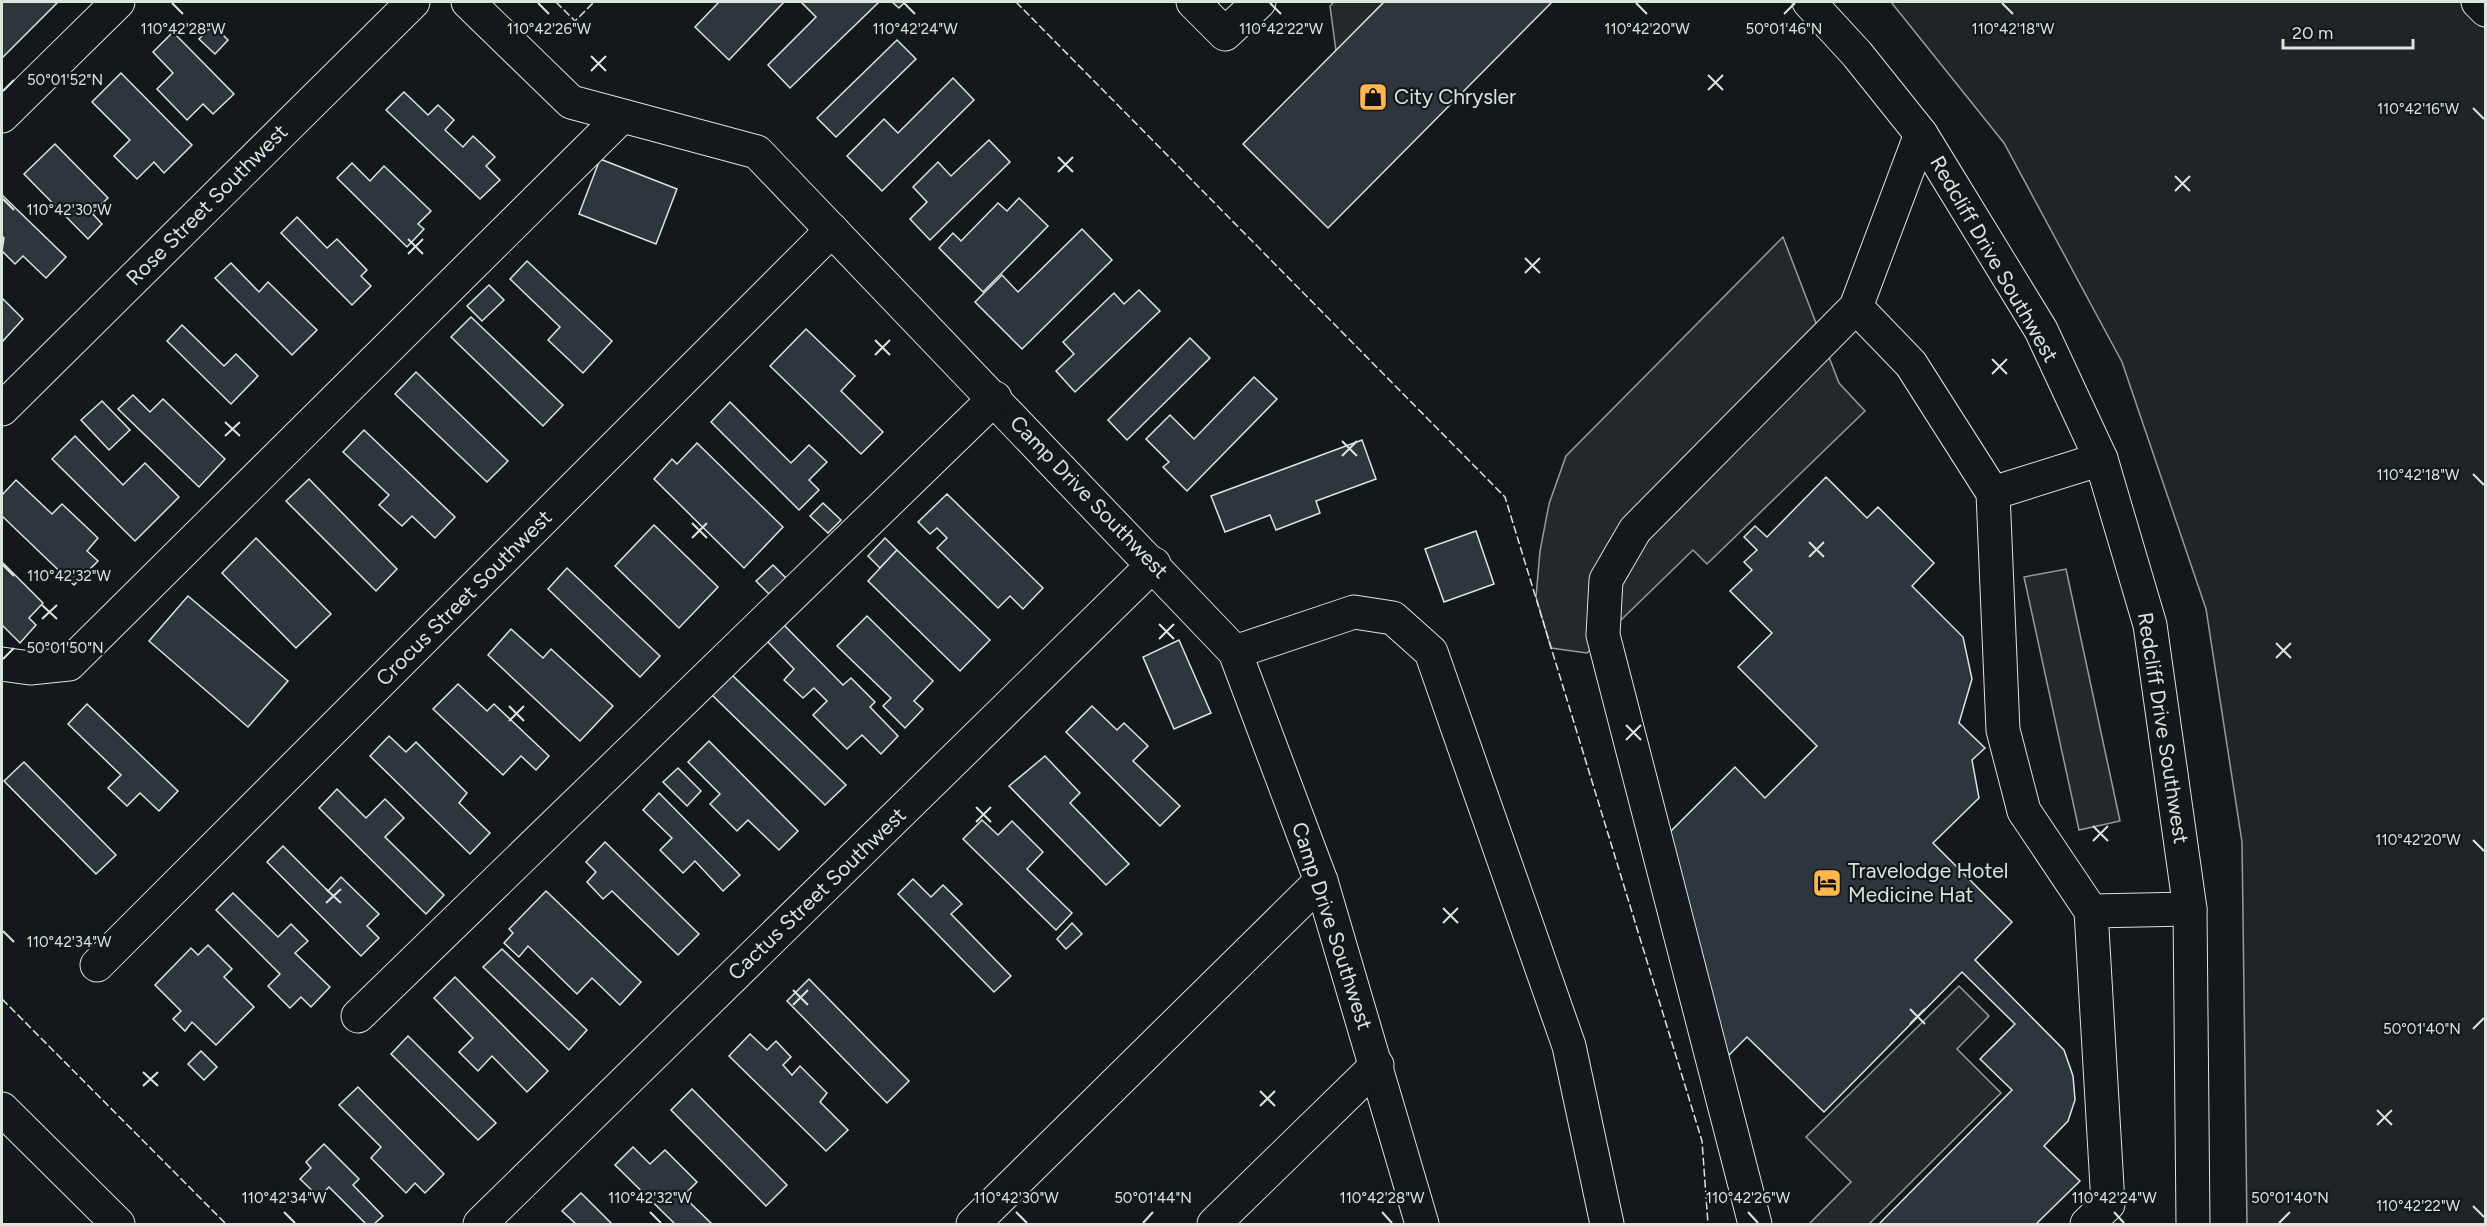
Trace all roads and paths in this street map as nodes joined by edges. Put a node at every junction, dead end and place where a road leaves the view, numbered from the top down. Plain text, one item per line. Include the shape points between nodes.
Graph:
1 (118, 2) edge
2 (413, 2) edge
3 (468, 2) edge
4 (1193, 2) edge
5 (1259, 2) edge
6 (1809, 2) edge
7 (2478, 2) edge
8 (2486, 10) edge
9 (2, 116) edge
10 (622, 116) junction
11 (1921, 134) junction
12 (832, 230) junction
13 (1856, 307) junction
14 (994, 398) junction
15 (2, 409) edge
16 (2101, 459) junction
17 (1993, 493) junction
18 (1154, 564) junction
19 (1234, 652) junction
20 (2, 664) edge
21 (1321, 881) junction
22 (2190, 909) junction
23 (2091, 911) junction
24 (97, 965) dead end
25 (358, 1016) dead end
26 (1377, 1065) junction
27 (2, 1109) edge
28 (118, 1224) edge
29 (480, 1224) edge
30 (973, 1224) edge
31 (1214, 1224) edge
32 (1422, 1224) edge
33 (1607, 1224) edge
34 (1755, 1224) edge
35 (2087, 1224) edge
36 (2193, 1224) edge

1 - 9 main road
2 - 15 main road, Rose Street Southwest
3 - 10 main road, Camp Drive Southwest via 571,102
4 - 5 main road via 1226,34
6 - 11 main road, Redcliff Drive Southwest
7 - 8 main road
10 - 12 main road, Camp Drive Southwest via 758,152
10 - 20 main road via 69,664 30,668
11 - 13 main road
11 - 16 main road, Redcliff Drive Southwest via 2041,330
12 - 14 main road, Camp Drive Southwest
12 - 24 main road, Crocus Street Southwest
13 - 17 main road via 1911,364
13 - 34 main road via 1635,530 1606,580 1603,635
14 - 18 main road, Camp Drive Southwest
14 - 25 main road
16 - 17 main road
16 - 22 main road, Redcliff Drive Southwest via 2150,626
17 - 23 main road via 2003,730 2024,811
18 - 19 main road, Camp Drive Southwest
18 - 29 main road, Cactus Street Southwest
19 - 21 main road, Camp Drive Southwest
19 - 33 main road via 1354,612 1393,618 1431,652 1569,1046
21 - 26 main road, Camp Drive Southwest
21 - 30 main road
22 - 23 main road
22 - 36 main road, Redcliff Drive Southwest
23 - 35 main road via 2108,1204
26 - 31 main road
26 - 32 main road, Camp Drive Southwest
27 - 28 main road

